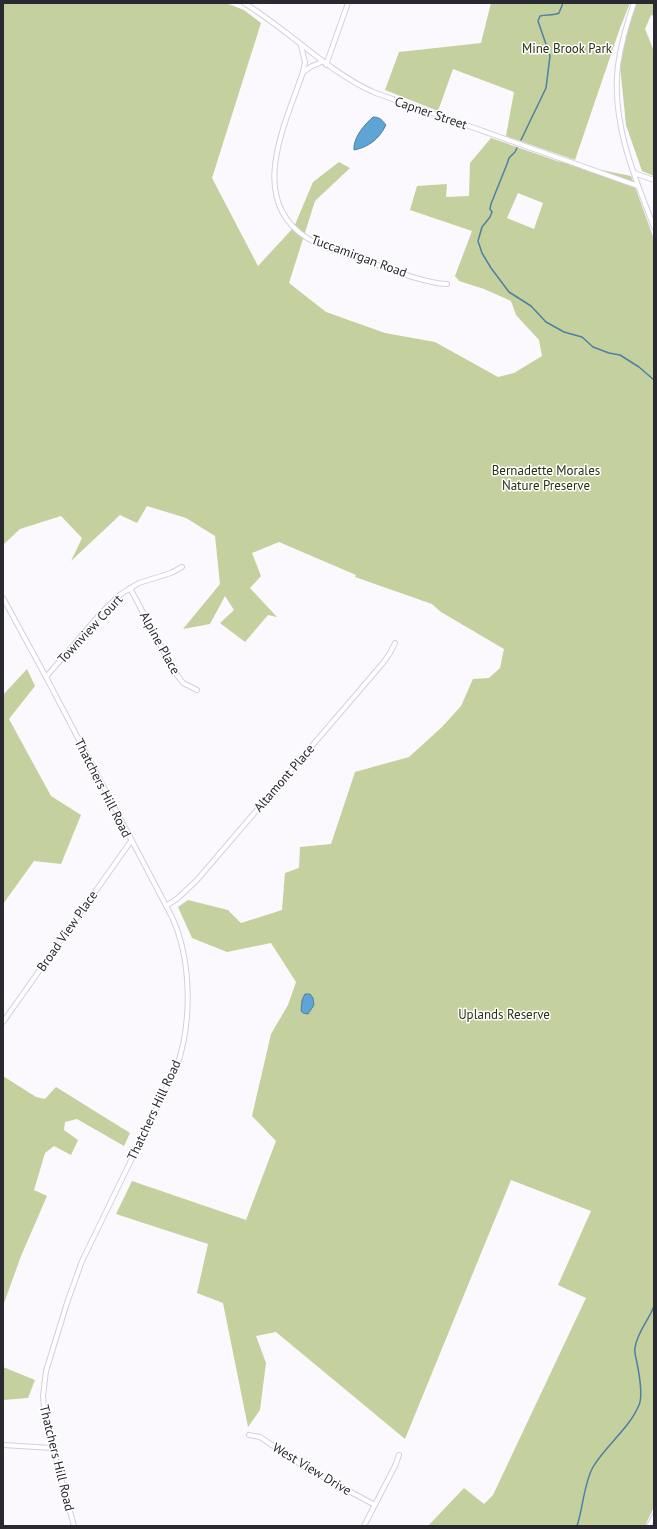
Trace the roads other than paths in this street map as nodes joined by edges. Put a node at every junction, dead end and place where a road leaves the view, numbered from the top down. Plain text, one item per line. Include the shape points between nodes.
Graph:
1 (244, 3) edge
2 (348, 3) edge
3 (634, 3) edge
4 (301, 46) junction
5 (324, 63) junction
6 (303, 72) junction
7 (634, 173) junction
8 (654, 180) edge
9 (638, 186) junction
10 (654, 227) edge
11 (447, 284) dead end
12 (182, 567) dead end
13 (130, 588) junction
14 (3, 598) edge
15 (395, 643) dead end
16 (46, 678) junction
17 (197, 690) dead end
18 (131, 841) junction
19 (166, 906) junction
20 (3, 1022) edge
21 (249, 1435) dead end
22 (3, 1444) edge
23 (52, 1448) junction
24 (399, 1455) dead end
25 (375, 1505) junction
26 (654, 1517) edge
27 (74, 1525) edge
28 (79, 1526) edge
29 (364, 1526) edge
30 (649, 1526) edge

1 - 4 street, Capner Street
2 - 5 street
3 - 7 street via 620,52 618,82 621,128
4 - 5 street, Capner Street
4 - 6 street, Tuccamirgan Road via 305,62
5 - 6 street
5 - 9 street, Capner Street via 373,92
6 - 11 street, Tuccamirgan Road via 278,146 274,168 275,192 287,219 303,235 324,246 427,281
7 - 8 street
7 - 9 street
9 - 10 street
12 - 13 street, Townview Court
13 - 16 street, Townview Court via 108,606
13 - 17 street, Alpine Place via 174,671 183,683
14 - 16 street, Thatchers Hill Road
15 - 19 street, Altamont Place via 383,663 197,880
16 - 18 street, Thatchers Hill Road
18 - 19 street, Thatchers Hill Road
18 - 20 street, Broad View Place
19 - 23 street, Thatchers Hill Road via 177,929 186,964 187,1015 181,1054 172,1078 87,1248 64,1310 46,1371 43,1396
21 - 25 street, West View Drive via 260,1437 306,1468
22 - 23 street
23 - 27 street, Thatchers Hill Road
24 - 25 street
25 - 29 street
26 - 30 street
27 - 28 street

